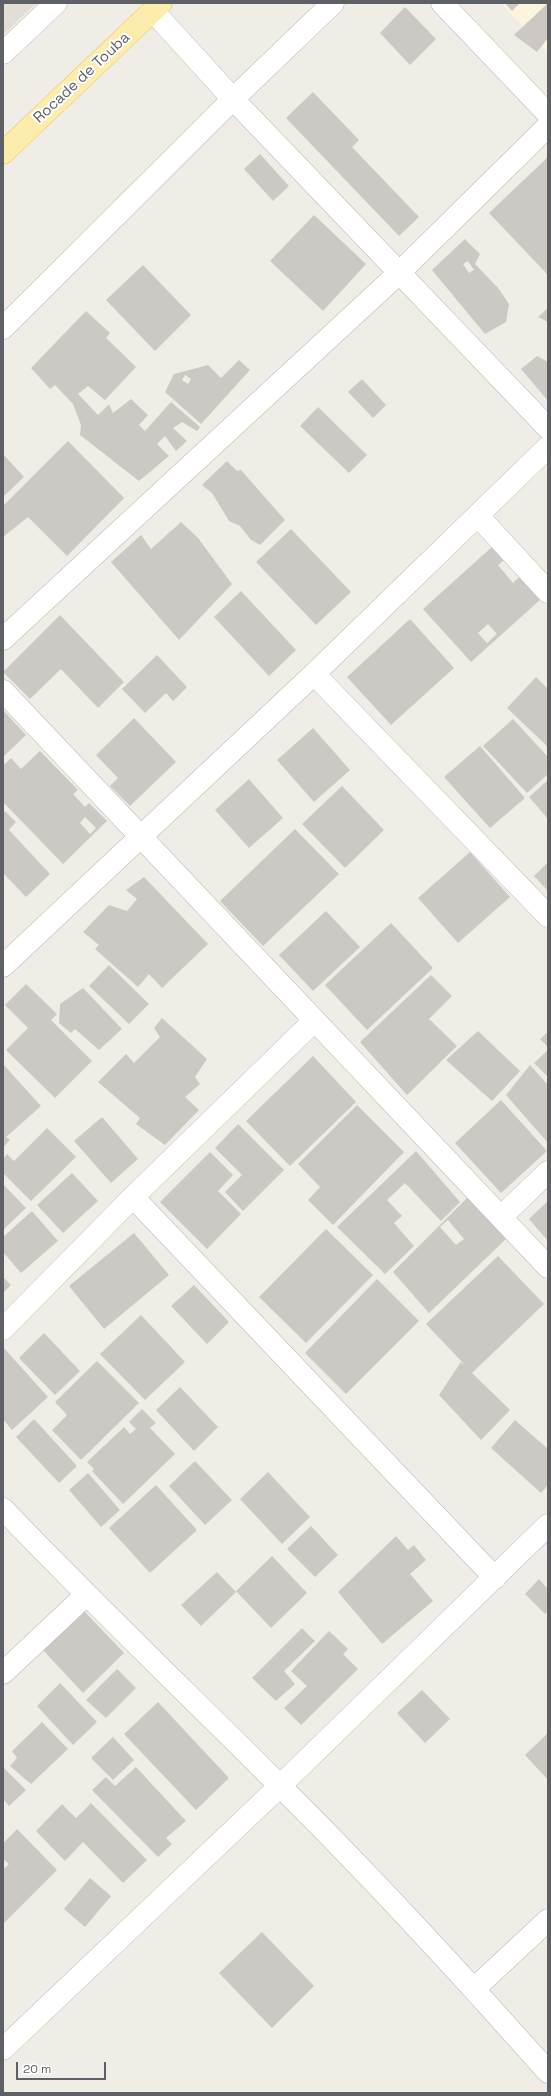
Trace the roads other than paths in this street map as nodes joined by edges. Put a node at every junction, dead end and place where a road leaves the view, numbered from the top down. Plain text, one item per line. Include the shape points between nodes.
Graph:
1 (56, 3) edge
2 (333, 3) edge
3 (442, 3) edge
4 (157, 7) edge
5 (3, 53) edge
6 (233, 99) junction
7 (548, 114) edge
8 (548, 126) edge
9 (3, 153) edge
10 (399, 273) junction
11 (3, 328) edge
12 (548, 428) edge
13 (548, 447) edge
14 (478, 516) junction
15 (548, 592) edge
16 (3, 639) edge
17 (314, 674) junction
18 (3, 691) edge
19 (140, 836) junction
20 (548, 916) edge
21 (3, 966) edge
22 (314, 1021) junction
23 (548, 1172) edge
24 (134, 1197) junction
25 (502, 1216) junction
26 (548, 1267) edge
27 (3, 1329) edge
28 (3, 1509) edge
29 (548, 1525) edge
30 (495, 1578) junction
31 (86, 1595) junction
32 (3, 1673) edge
33 (280, 1786) junction
34 (548, 1920) edge
35 (474, 1989) junction
36 (3, 2049) edge
37 (548, 2072) edge

1 - 5 street
2 - 6 street
3 - 7 street
4 - 6 street
4 - 9 main road, Rocade de Touba
6 - 10 street
6 - 11 street
8 - 10 street
10 - 12 street
10 - 16 street
13 - 14 street
14 - 15 street
14 - 17 street
17 - 19 street
17 - 20 street
18 - 19 street
19 - 21 street
19 - 22 street
22 - 24 street
22 - 25 street
23 - 25 street
24 - 27 street
24 - 30 street
25 - 26 street
28 - 31 street
29 - 30 street
30 - 33 street
31 - 32 street
31 - 33 street
33 - 35 street
33 - 36 street
34 - 35 street
35 - 37 street

